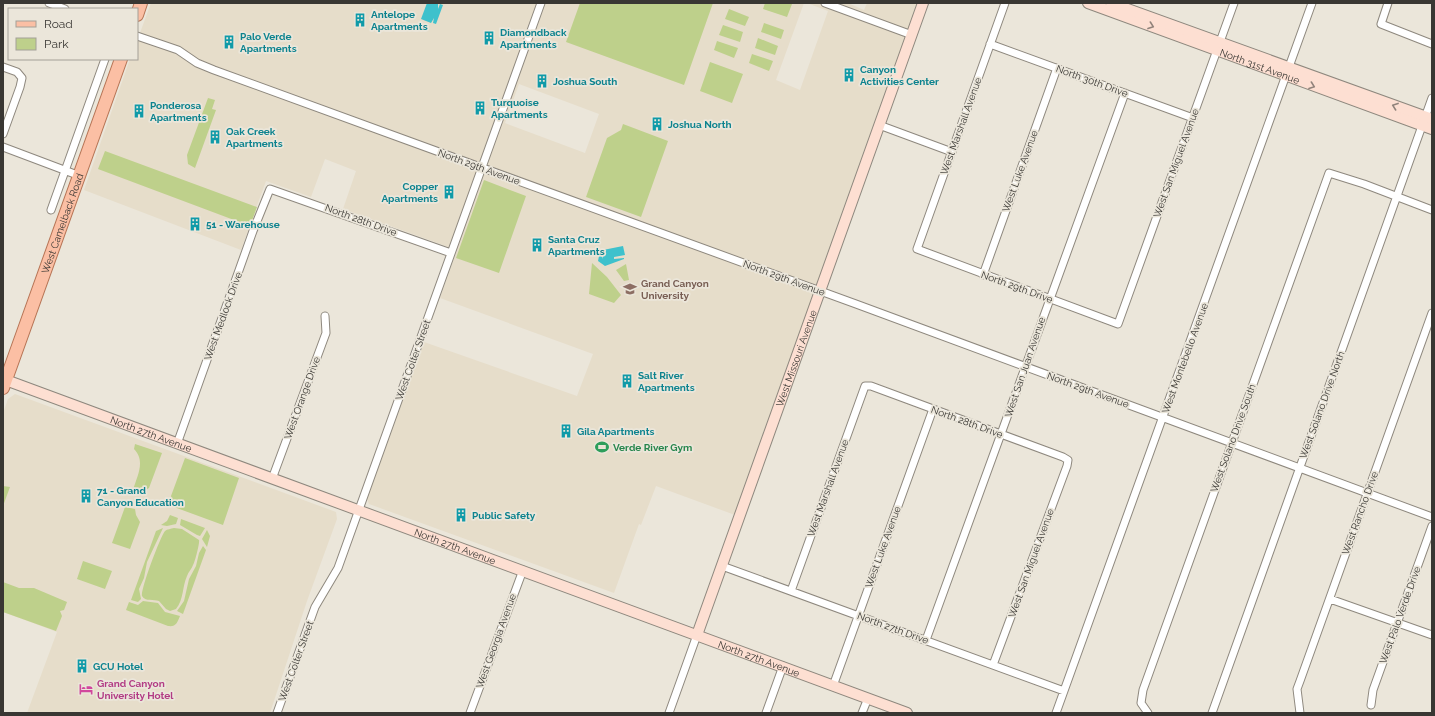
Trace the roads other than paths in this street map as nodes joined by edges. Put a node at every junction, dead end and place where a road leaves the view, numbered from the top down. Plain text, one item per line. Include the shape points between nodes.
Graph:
1 (49, 3) edge
2 (541, 3) edge
3 (826, 3) edge
4 (923, 3) edge
5 (1005, 3) edge
6 (1088, 3) edge
7 (1111, 3) edge
8 (1234, 3) edge
9 (1312, 3) edge
10 (1388, 3) edge
11 (62, 8) edge
12 (1122, 11) junction
13 (912, 34) junction
14 (138, 36) edge
15 (990, 44) junction
16 (1432, 44) edge
17 (1218, 47) junction
18 (105, 60) edge
19 (121, 60) edge
20 (3, 67) edge
21 (1057, 68) junction
22 (1288, 72) junction
23 (1125, 93) junction
24 (1432, 98) edge
25 (1193, 118) junction
26 (1428, 122) edge
27 (879, 125) junction
28 (3, 134) edge
29 (3, 147) edge
30 (952, 152) junction
31 (482, 168) junction
32 (65, 170) junction
33 (80, 176) junction
34 (270, 189) joint
35 (1397, 197) junction
36 (51, 210) dead end
37 (1432, 210) edge
38 (917, 249) joint
39 (451, 253) junction
40 (983, 275) junction
41 (820, 291) junction
42 (1049, 299) junction
43 (1432, 314) edge
44 (325, 316) dead end
45 (1118, 324) joint
46 (1025, 367) junction
47 (4, 382) edge
48 (866, 386) joint
49 (933, 409) junction
50 (1163, 418) junction
51 (1002, 434) junction
52 (177, 444) junction
53 (1231, 444) junction
54 (1068, 460) joint
55 (1299, 468) junction
56 (272, 479) junction
57 (1367, 494) junction
58 (359, 510) junction
59 (1432, 518) edge
60 (1432, 526) edge
61 (722, 566) junction
62 (523, 570) junction
63 (791, 591) junction
64 (1330, 599) junction
65 (859, 616) junction
66 (1397, 623) junction
67 (698, 635) junction
68 (1432, 636) edge
69 (926, 640) junction
70 (994, 665) junction
71 (783, 666) junction
72 (833, 686) junction
73 (1064, 692) junction
74 (868, 698) junction
75 (1371, 705) dead end
76 (277, 713) edge
77 (470, 713) edge
78 (669, 713) edge
79 (766, 713) edge
80 (862, 713) edge
81 (907, 713) edge
82 (1056, 713) edge
83 (1148, 713) edge
84 (1212, 713) edge
85 (1300, 713) edge

1 - 11 street
2 - 31 street, West Colter Street
3 - 13 street
4 - 13 street, West Missouri Avenue
5 - 15 street, West Marshall Avenue
6 - 12 street, North 31st Avenue
7 - 12 street, North 31st Avenue
8 - 17 street, West San Miguel Avenue
9 - 22 street, West Montebello Avenue
10 - 16 street via 1381,24
12 - 17 street, North 31st Avenue
13 - 27 street, West Missouri Avenue
14 - 31 street, North 29th Avenue via 178,50 197,64
15 - 21 street, North 30th Drive
15 - 30 street, West Marshall Avenue
17 - 22 street, North 31st Avenue
17 - 25 street, West San Miguel Avenue
18 - 32 street, West Camelback Road
19 - 33 main road, West Camelback Road
20 - 28 street via 17,72 22,78
21 - 23 street, North 30th Drive
21 - 40 street, West Luke Avenue
22 - 26 street, North 31st Avenue
22 - 50 street, West Montebello Avenue
23 - 25 street, North 30th Drive
23 - 42 street, West San Juan Avenue
24 - 26 street, West Solano Drive North
25 - 45 street, West San Miguel Avenue
26 - 35 street, West Solano Drive North
27 - 30 street
27 - 41 street, West Missouri Avenue
29 - 32 street
30 - 38 street, West Marshall Avenue
31 - 39 street, West Colter Street
31 - 41 street, North 29th Avenue
32 - 33 street
32 - 36 street, West Camelback Road
33 - 47 main road, West Camelback Road
34 - 39 street, North 28th Drive
34 - 52 street, West Medlock Drive
35 - 37 street
35 - 53 street, West Solano Drive South via 1329,173
35 - 55 street, West Solano Drive North
38 - 40 street, North 29th Drive
39 - 58 street, West Colter Street
40 - 42 street, North 29th Drive
41 - 46 street, North 29th Avenue
41 - 61 street, West Missouri Avenue
42 - 45 street, North 29th Drive
42 - 46 street, West San Juan Avenue
43 - 57 street, West Rancho Drive
44 - 56 street, West Orange Drive via 326,332
46 - 50 street, North 29th Avenue
46 - 51 street, West San Juan Avenue
47 - 52 street, North 27th Avenue
48 - 49 street, North 28th Drive
48 - 63 street, West Marshall Avenue
49 - 51 street, North 28th Drive
49 - 65 street, West Luke Avenue
50 - 53 street, North 29th Avenue
50 - 73 street, West Montebello Avenue
51 - 54 street, North 28th Drive
51 - 69 street, West San Juan Avenue
52 - 56 street, North 27th Avenue
53 - 55 street, North 29th Avenue
53 - 83 street, West Solano Drive South via 1143,690 1141,702
54 - 70 street, West San Miguel Avenue
55 - 57 street, North 29th Avenue
55 - 84 street, West Solano Drive North
56 - 58 street, North 27th Avenue
57 - 59 street, North 29th Avenue
57 - 64 street, West Rancho Drive
58 - 62 street, North 27th Avenue
58 - 76 street, West Colter Street via 338,568 315,608
60 - 66 street, West Palo Verde Drive
61 - 63 street, North 27th Drive
61 - 67 street, West Missouri Avenue
62 - 67 street, North 27th Avenue
62 - 77 street, West Georgia Avenue
63 - 65 street, North 27th Drive
64 - 66 street
64 - 85 street, West Rancho Drive via 1297,689
65 - 69 street, North 27th Drive
65 - 72 street, West Luke Avenue
66 - 68 street
66 - 75 street, West Palo Verde Drive via 1373,690
67 - 71 street, North 27th Avenue
67 - 78 street, West Missouri Avenue
69 - 70 street, North 27th Drive
70 - 73 street, North 27th Drive
71 - 72 street, North 27th Avenue
71 - 79 street
72 - 74 street, North 27th Avenue
73 - 82 street, West Montebello Avenue
74 - 80 street
74 - 81 street, North 27th Avenue

